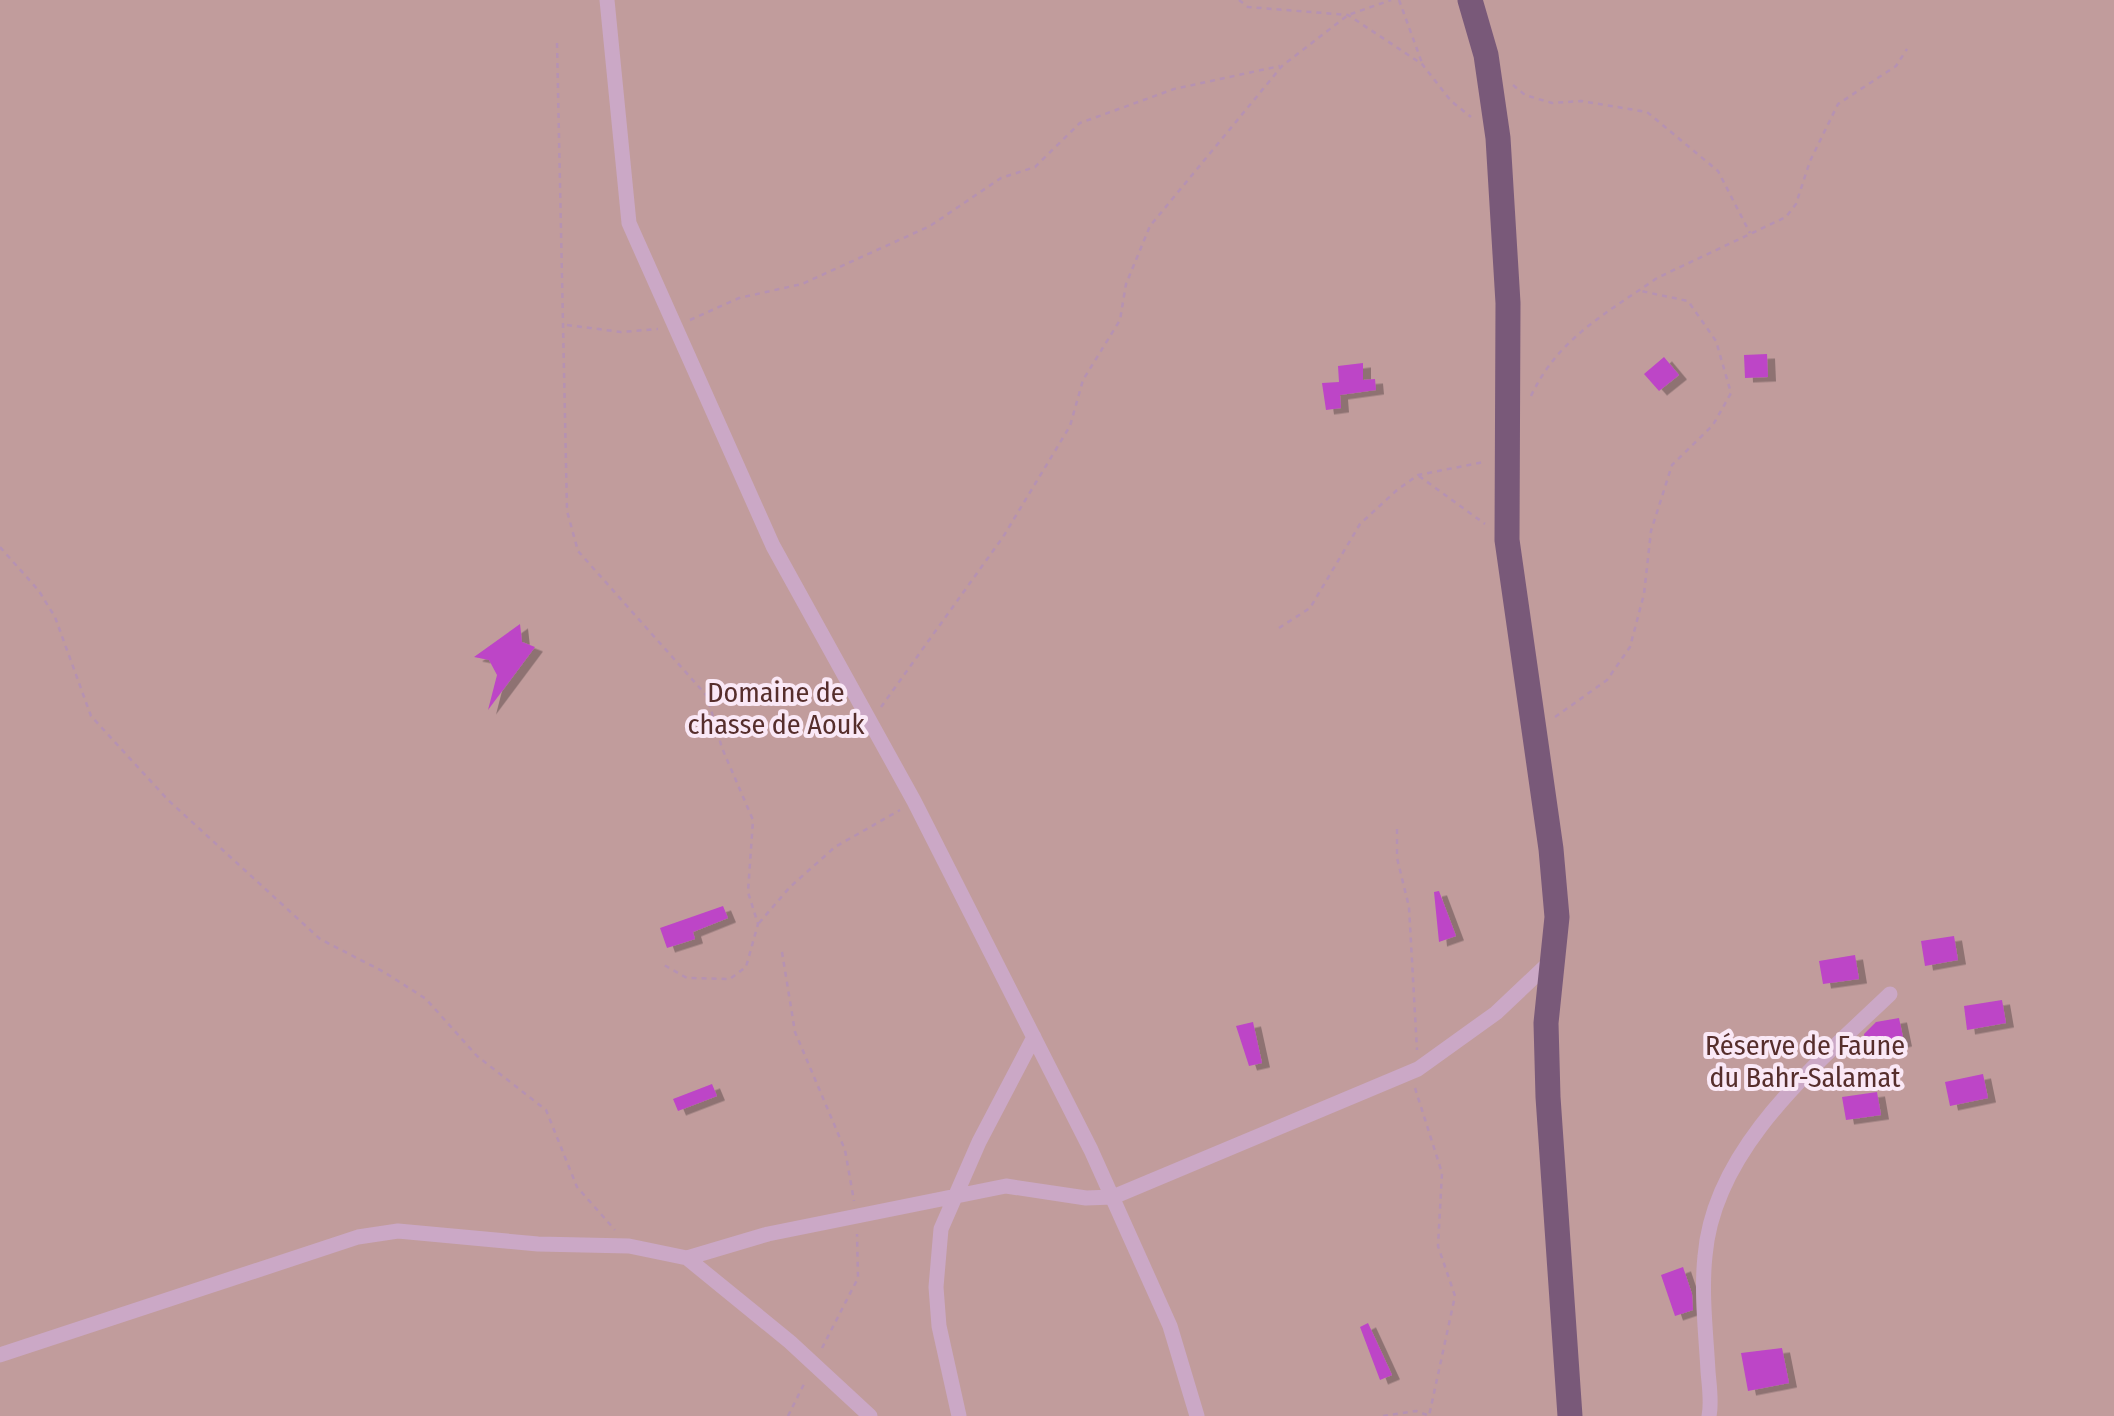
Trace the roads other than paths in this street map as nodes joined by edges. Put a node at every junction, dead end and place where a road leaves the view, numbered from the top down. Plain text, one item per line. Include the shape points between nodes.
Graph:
1 (607, 0) edge
2 (1470, 0) edge
3 (1552, 959) junction
4 (1890, 994) dead end
5 (1034, 1037) junction
6 (1113, 1196) junction
7 (954, 1199) junction
8 (687, 1258) junction
9 (0, 1355) edge
10 (870, 1416) edge
11 (959, 1416) edge
12 (1197, 1416) edge
13 (1570, 1416) edge
14 (1710, 1416) edge

1 - 5 street via 629,223 773,546
2 - 3 main road via 1498,138 1508,303 1507,540 1552,849
3 - 6 street via 1496,1013 1418,1069
3 - 13 main road via 1548,1096
4 - 14 street via 1769,1118 1732,1170 1710,1221 1704,1260
5 - 6 street
5 - 7 street
6 - 7 street via 1006,1186
6 - 12 street via 1170,1326
7 - 8 street via 768,1234
7 - 11 street via 941,1229 936,1287
8 - 9 street via 629,1246 398,1231 358,1237
8 - 10 street

